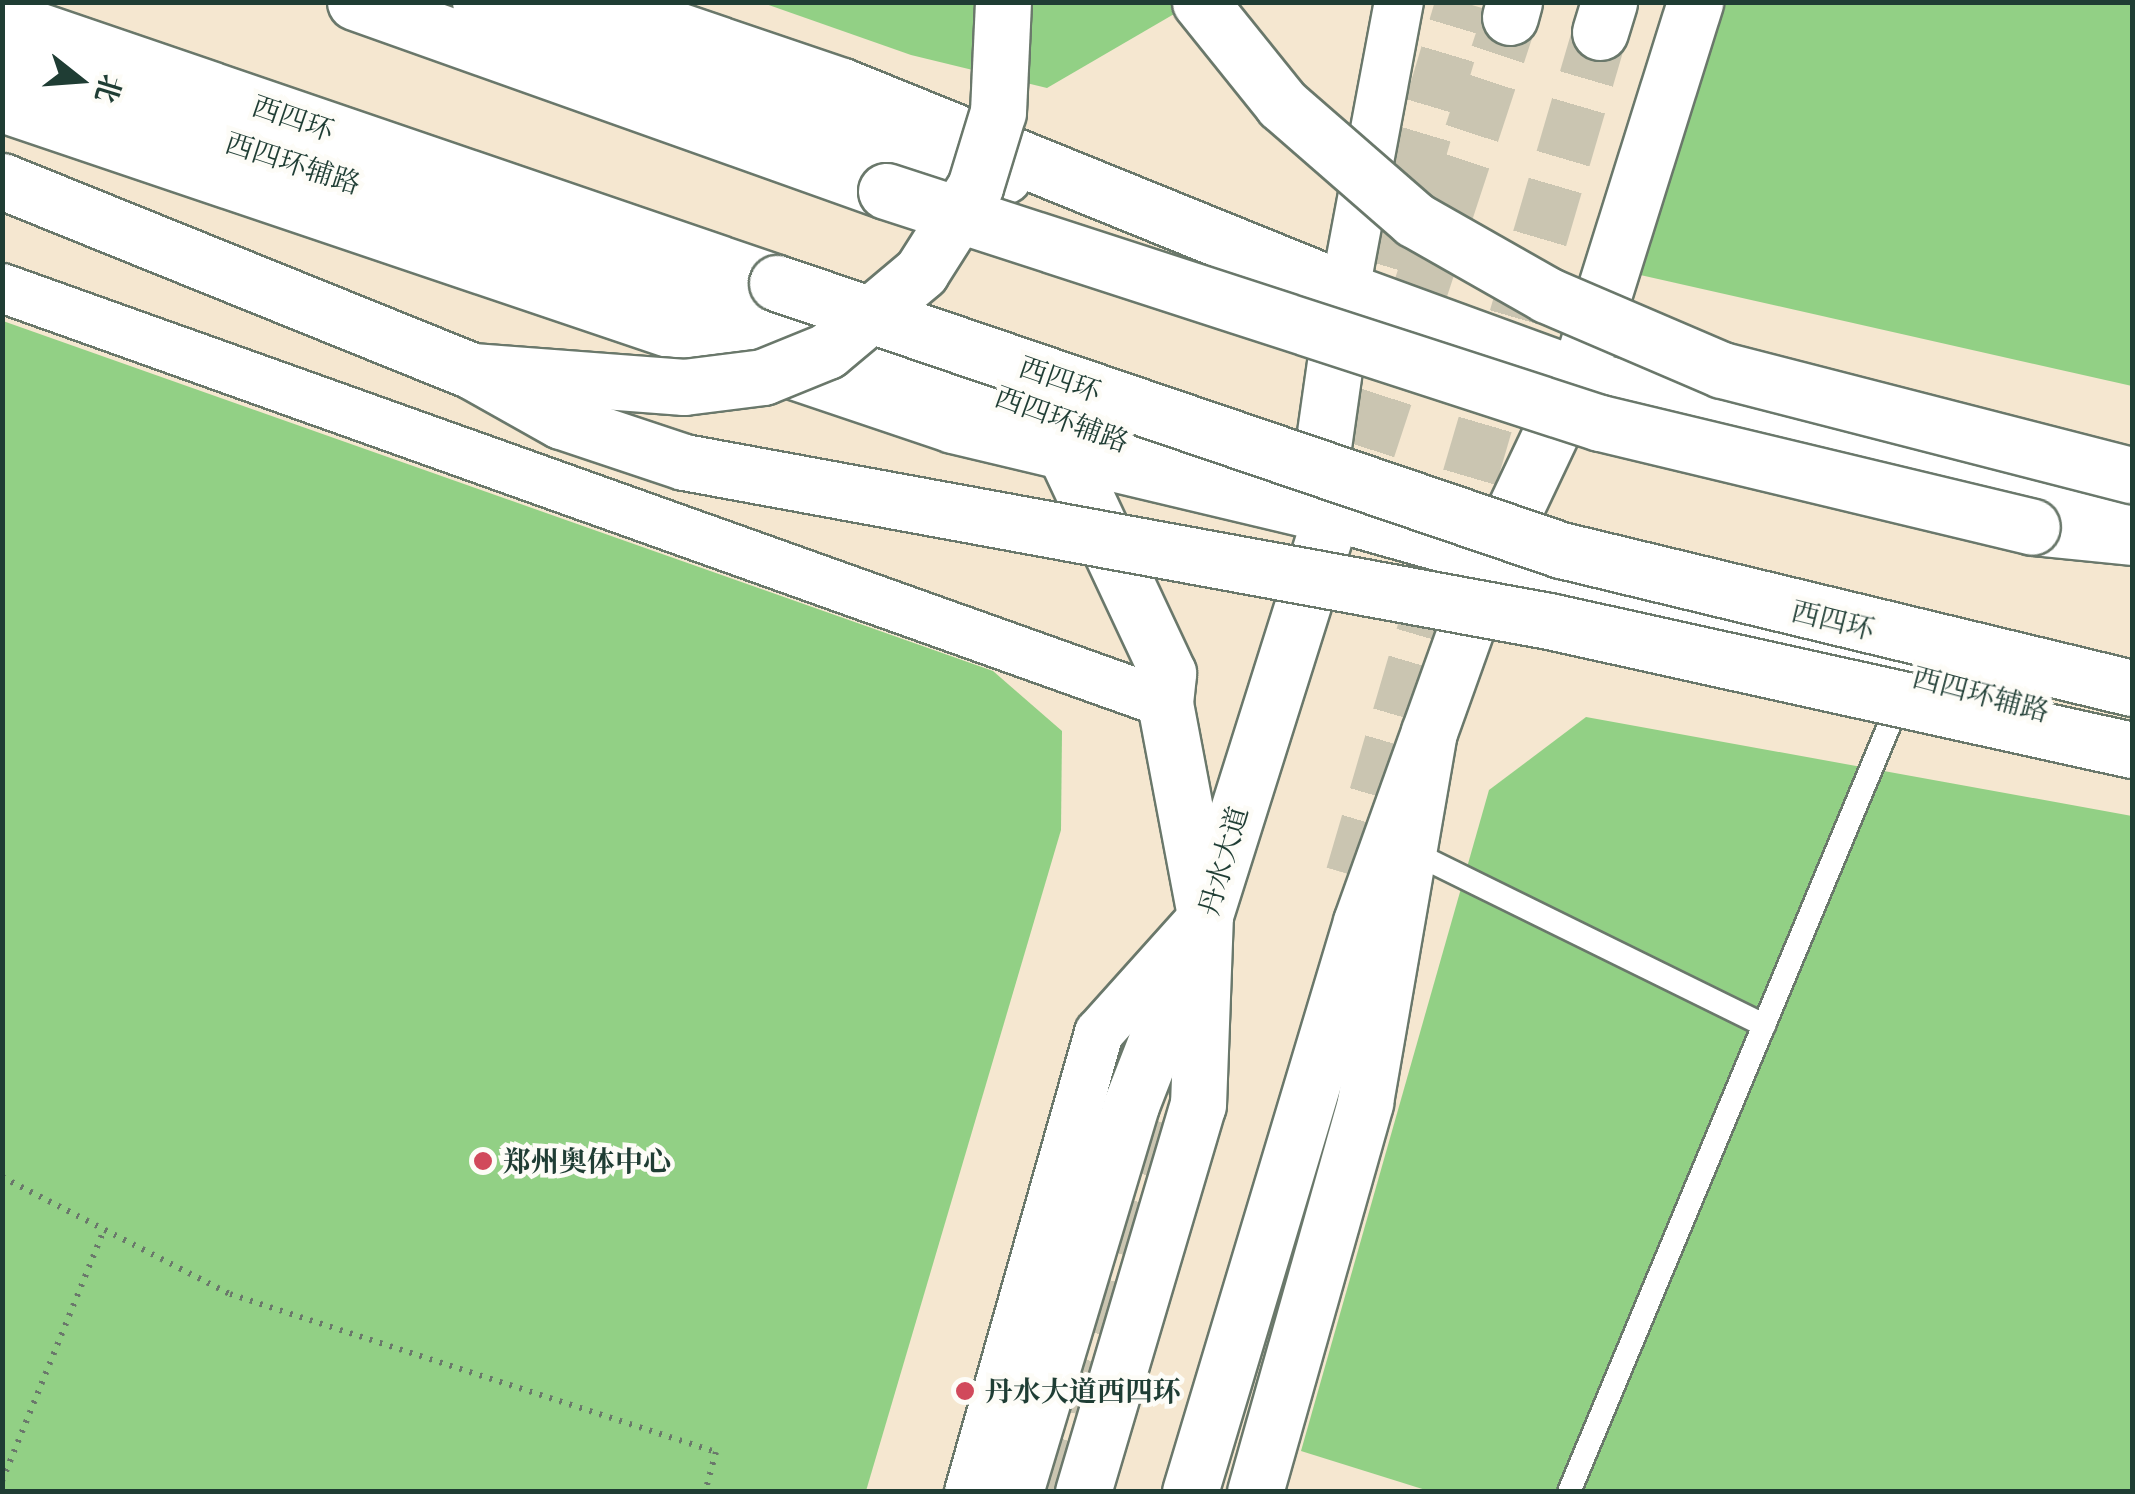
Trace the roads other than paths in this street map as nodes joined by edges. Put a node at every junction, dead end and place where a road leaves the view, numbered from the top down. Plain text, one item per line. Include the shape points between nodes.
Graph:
1 (355, 2) edge
2 (480, 2) edge
3 (595, 2) edge
4 (1003, 2) edge
5 (1200, 2) edge
6 (1399, 2) edge
7 (1695, 2) edge
8 (2, 18) edge
9 (2, 68) edge
10 (2, 104) edge
11 (2, 181) edge
12 (2, 288) edge
13 (1346, 290) junction
14 (472, 371) junction
15 (1578, 376) junction
16 (1064, 452) junction
17 (2132, 475) edge
18 (1326, 492) junction
19 (2132, 510) edge
20 (2132, 537) edge
21 (1490, 562) junction
22 (1910, 676) junction
23 (2132, 688) edge
24 (1166, 703) junction
25 (2132, 728) edge
26 (1429, 732) junction
27 (2132, 750) edge
28 (1408, 850) junction
29 (1204, 914) junction
30 (1764, 1025) junction
31 (968, 1492) edge
32 (1016, 1492) edge
33 (1083, 1492) edge
34 (1190, 1492) edge
35 (1254, 1492) edge
36 (1570, 1492) edge

1 - 20 main road, bridge via 886,191 1600,423 2013,522
2 - 13 main road
3 - 13 main road via 916,114
4 - 14 main road, bridge via 998,112 975,187 921,272 827,351 763,377 684,386
5 - 17 main road, bridge via 1282,104 1416,220 1547,295 1722,370
6 - 13 street
7 - 15 main road
8 - 18 main road, 西四环, bridge
9 - 18 main road, 西四环辅路 via 941,375
10 - 16 main road via 953,425
11 - 14 main road, bridge
12 - 24 street
13 - 15 main road
13 - 18 main road, 丹水大道
14 - 27 main road, bridge via 562,421 684,462 1510,613
15 - 19 main road
15 - 21 main road
16 - 18 main road
16 - 24 main road via 1168,673
18 - 21 main road, 西四环辅路
18 - 23 main road, 西四环, bridge
18 - 29 main road, 丹水大道
21 - 22 main road, 西四环辅路
21 - 26 main road
22 - 25 main road, 西四环辅路
22 - 30 lane
24 - 29 main road
26 - 28 main road
26 - 34 main road via 1360,922
28 - 30 lane
28 - 35 main road via 1365,1102
29 - 31 street via 1100,1032
29 - 32 main road via 1131,1106
29 - 33 main road, 丹水大道 via 1198,1105
30 - 36 lane

